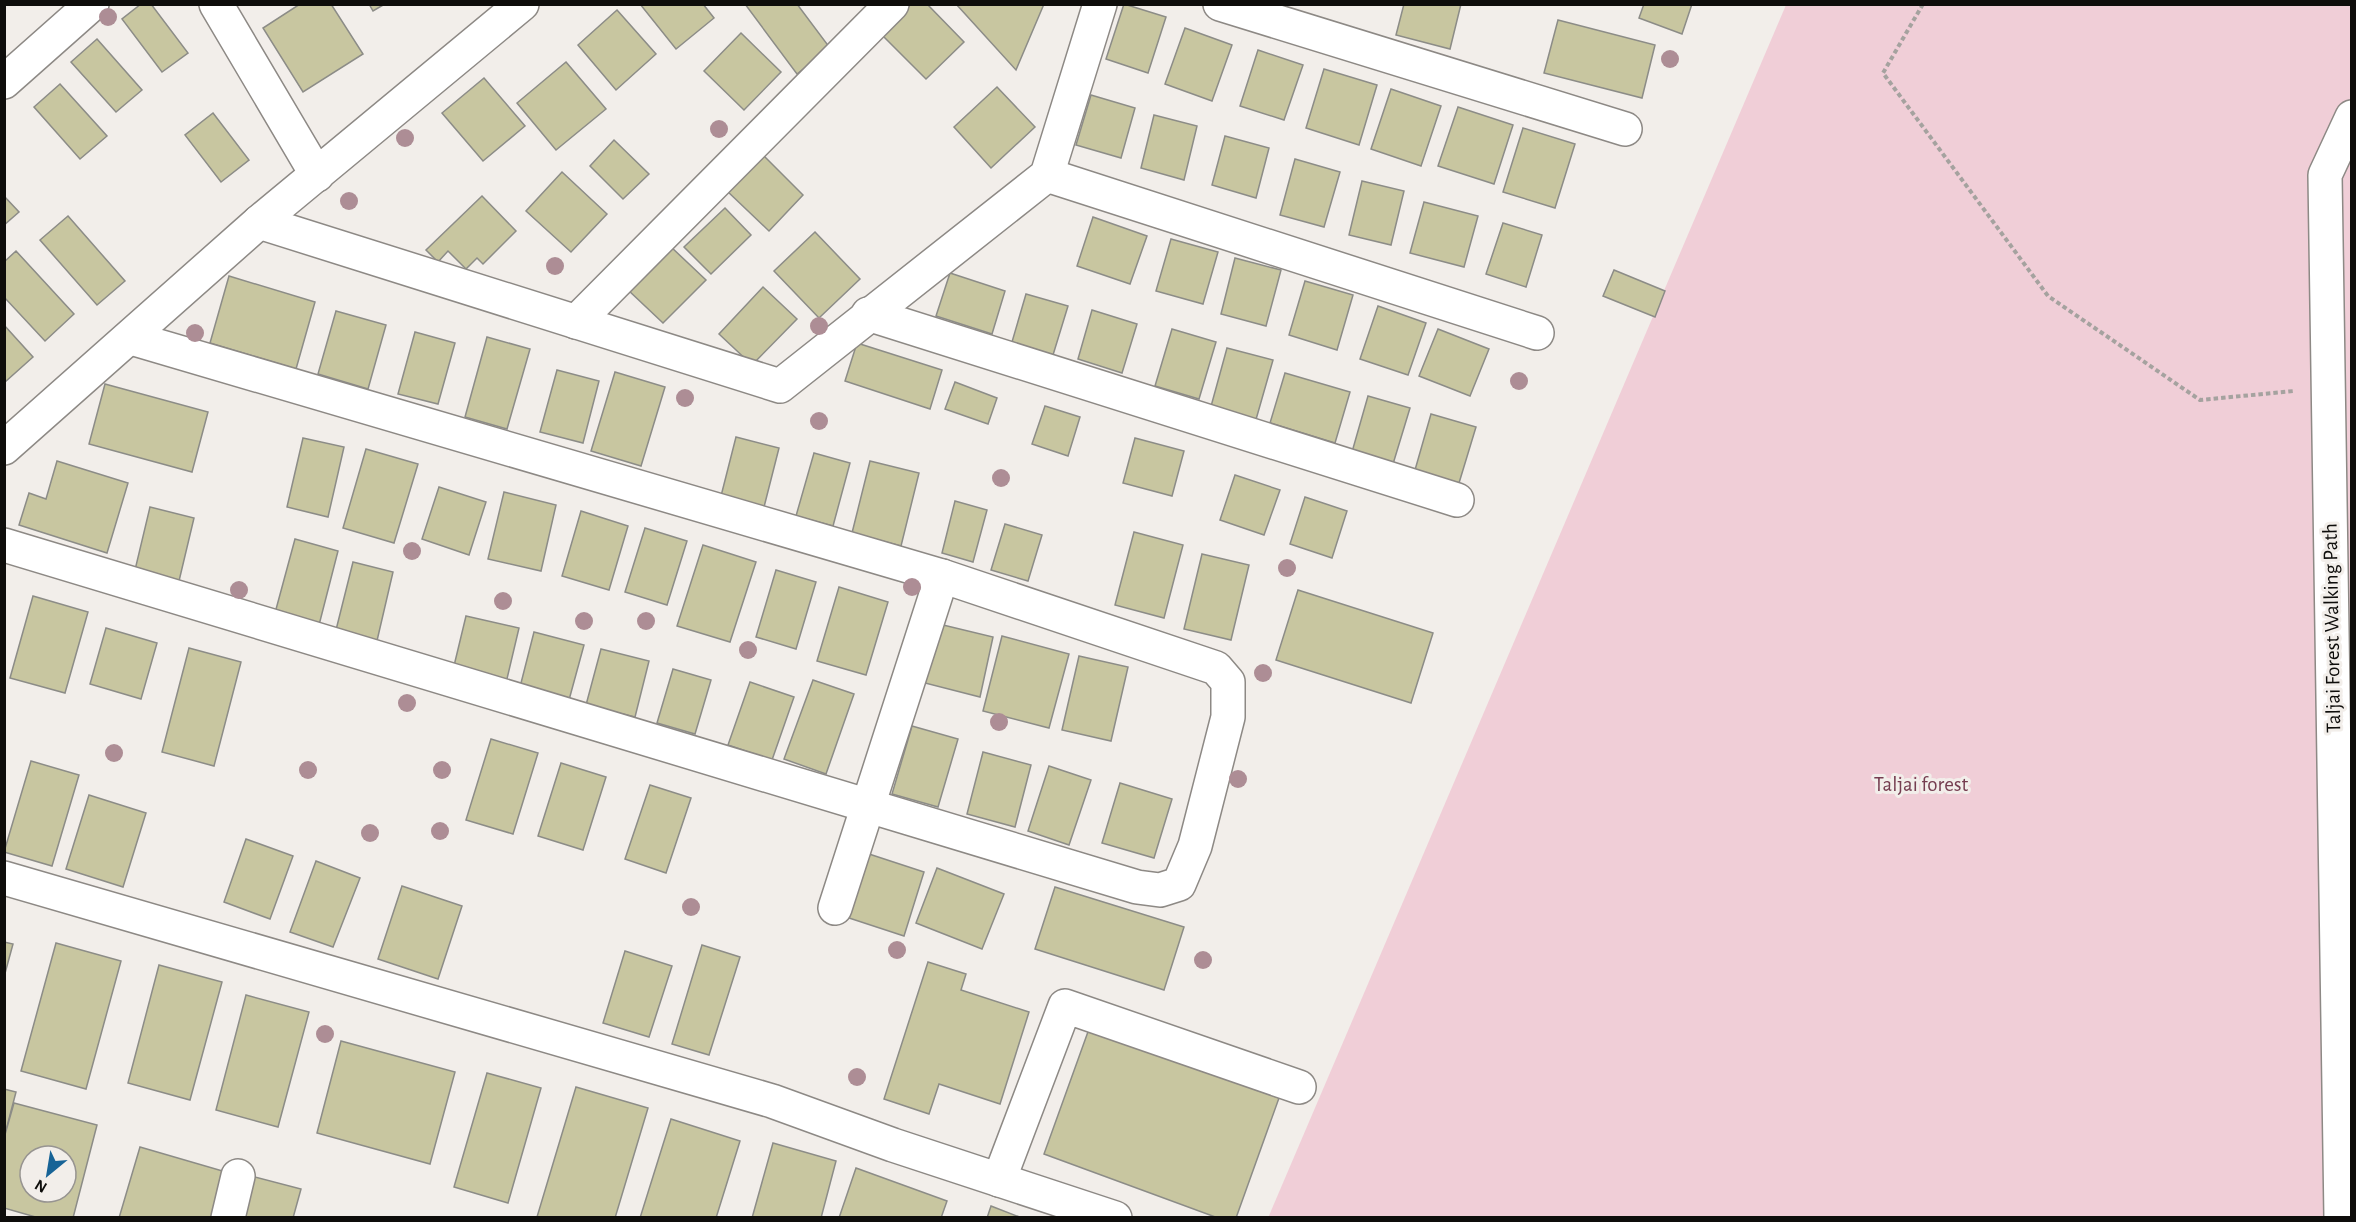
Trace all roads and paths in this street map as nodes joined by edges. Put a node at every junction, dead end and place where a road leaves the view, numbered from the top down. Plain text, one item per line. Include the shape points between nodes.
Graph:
1 (92, 4) edge
2 (216, 4) edge
3 (522, 4) edge
4 (1100, 4) edge
5 (1220, 4) edge
6 (1923, 4) edge
7 (877, 9) edge
8 (4, 82) edge
9 (2352, 117) edge
10 (1625, 129) dead end
11 (1047, 175) junction
12 (317, 176) junction
13 (259, 222) junction
14 (868, 314) junction
15 (576, 322) junction
16 (1537, 333) dead end
17 (131, 338) junction
18 (2328, 388) junction
19 (4, 448) edge
20 (1457, 500) dead end
21 (4, 546) edge
22 (942, 576) junction
23 (867, 806) junction
24 (4, 878) edge
25 (835, 908) dead end
26 (1299, 1087) dead end
27 (238, 1176) dead end
28 (999, 1179) junction
29 (228, 1218) edge
30 (1114, 1218) edge
31 (2341, 1218) edge

1 - 8 street
2 - 12 street
3 - 12 street
4 - 11 street
5 - 10 street
6 - 18 path via 1883,73 2048,296 2200,400
7 - 15 street
9 - 18 street, Taljai Forest Walking Path via 2325,175
11 - 14 street
11 - 16 street
12 - 13 street
13 - 15 street
13 - 17 street
14 - 15 street via 780,386
14 - 20 street
17 - 19 street
17 - 22 street
18 - 31 street, Taljai Forest Walking Path
21 - 23 street
22 - 23 street
22 - 23 street via 1216,668 1228,682 1228,717 1195,846 1179,884 1160,890 1137,887
23 - 25 street
24 - 28 street via 772,1101
26 - 28 street via 1065,1006
27 - 29 street
28 - 30 street

